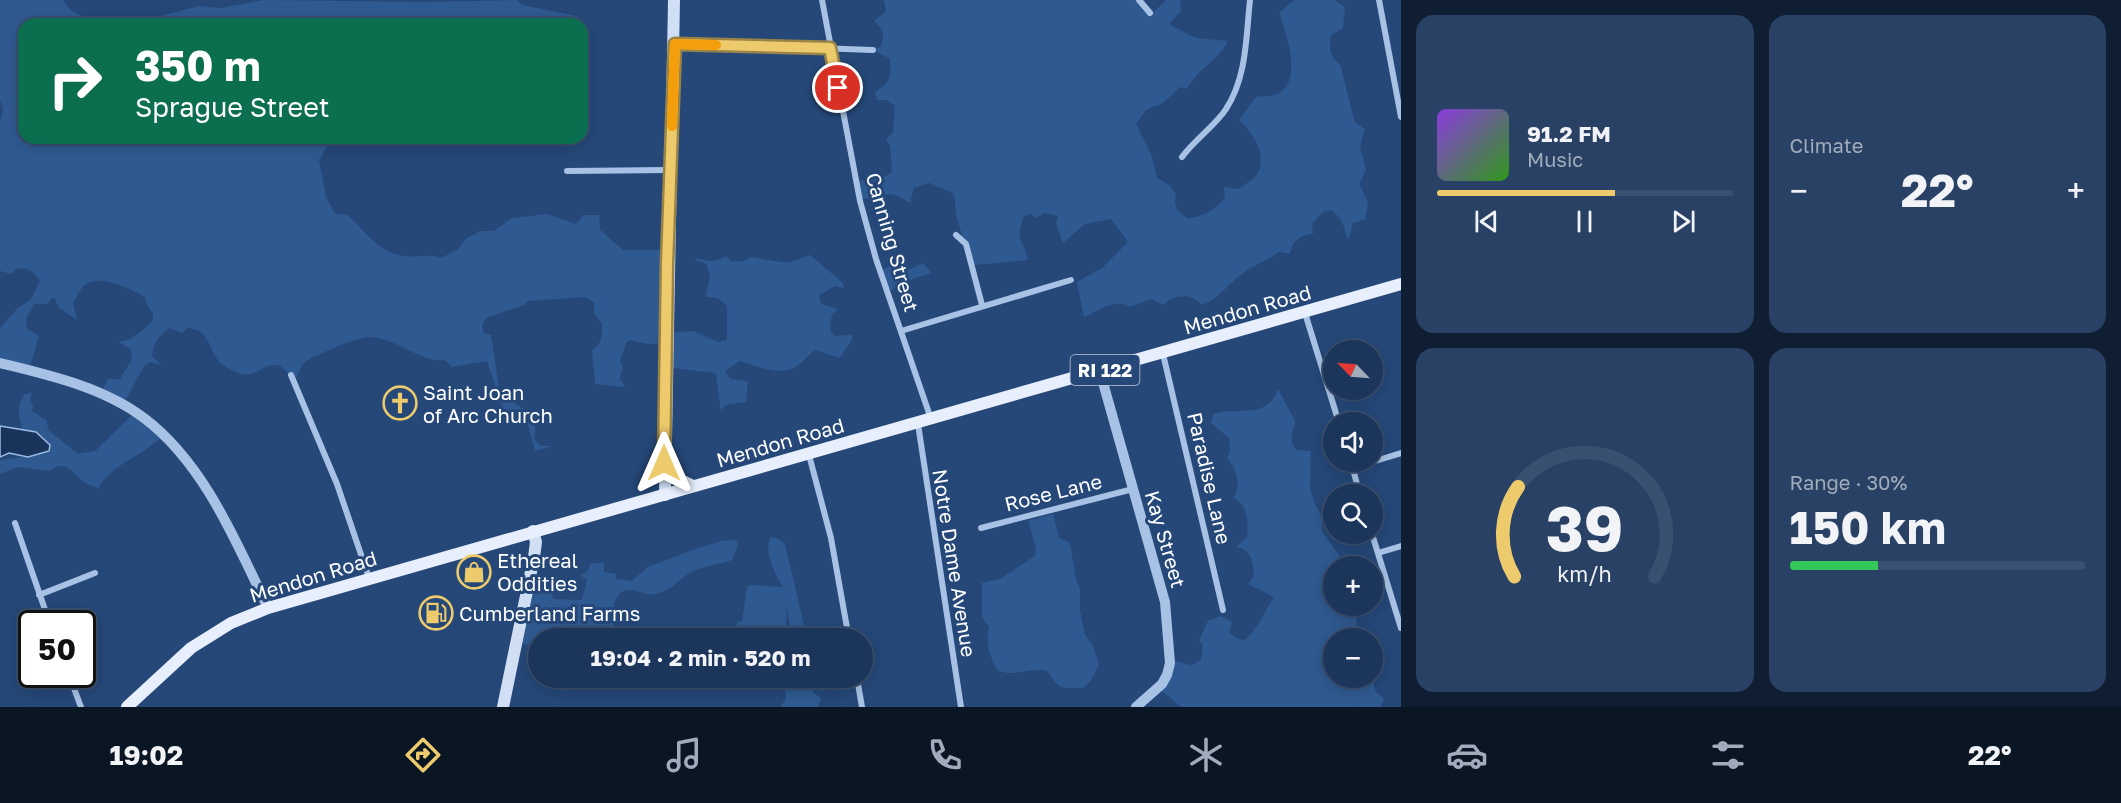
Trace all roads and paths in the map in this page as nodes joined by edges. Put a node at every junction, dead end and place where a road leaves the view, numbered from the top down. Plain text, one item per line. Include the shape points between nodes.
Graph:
1 (674, 0) edge
2 (822, 0) edge
3 (1139, 0) edge
4 (1250, 0) edge
5 (1379, 0) edge
6 (1150, 13) dead end
7 (675, 44) junction
8 (830, 48) junction
9 (873, 50) dead end
10 (1397, 76) edge
11 (1401, 117) edge
12 (1182, 157) dead end
13 (670, 170) junction
14 (567, 171) dead end
15 (956, 235) dead end
16 (1071, 280) dead end
17 (1401, 284) edge
18 (982, 305) junction
19 (1305, 313) junction
20 (901, 331) junction
21 (1163, 354) junction
22 (0, 363) edge
23 (1100, 372) junction
24 (291, 375) dead end
25 (1336, 412) edge
26 (931, 419) junction
27 (918, 424) junction
28 (1401, 453) edge
29 (809, 454) junction
30 (1383, 459) edge
31 (664, 463) junction
32 (693, 486) junction
33 (1133, 489) junction
34 (665, 495) junction
35 (15, 523) dead end
36 (981, 528) dead end
37 (533, 531) junction
38 (1375, 544) edge
39 (1401, 546) edge
40 (1378, 553) junction
41 (95, 573) dead end
42 (369, 579) junction
43 (39, 595) junction
44 (268, 608) junction
45 (45, 610) edge
46 (1223, 610) dead end
47 (847, 628) edge
48 (1401, 628) edge
49 (74, 688) edge
50 (858, 688) edge
51 (81, 707) edge
52 (128, 707) edge
53 (503, 707) edge
54 (862, 707) edge
55 (961, 707) edge
56 (1136, 707) edge

1 - 7 main road
2 - 8 street, Canning Street
3 - 6 street
4 - 12 street via 1241,74 1234,93 1225,110
5 - 10 street
7 - 8 street
7 - 13 main road
8 - 9 street
8 - 20 street, Canning Street via 862,210
10 - 11 street
13 - 14 street
13 - 31 main road
15 - 18 street via 966,244
16 - 18 street
17 - 19 main road, Mendon Road / RI 122
18 - 20 street
19 - 21 main road, Mendon Road / RI 122
19 - 25 street
20 - 26 street, Canning Street
21 - 23 main road, Mendon Road / RI 122
21 - 46 street, Paradise Lane
22 - 44 street via 72,382 110,398 159,430 200,480
23 - 26 main road, Mendon Road / RI 122
23 - 33 street, Kay Street
24 - 42 street via 337,483
26 - 27 main road, Mendon Road / RI 122
27 - 29 main road, Mendon Road / RI 122
27 - 55 street, Notre Dame Avenue
28 - 30 street
29 - 32 main road, Mendon Road / RI 122
29 - 47 street via 831,538
31 - 32 main road via 677,478
31 - 34 main road
32 - 34 main road, Mendon Road / RI 122
33 - 36 street, Rose Lane
33 - 56 street, Kay Street via 1165,602 1170,663 1162,684
34 - 37 main road, Mendon Road / RI 122
35 - 43 street
37 - 42 main road, Mendon Road / RI 122
37 - 53 main road via 534,557
38 - 40 street
39 - 40 street
40 - 48 street
41 - 43 street
42 - 44 main road, Mendon Road / RI 122
43 - 45 street
44 - 52 main road, Mendon Road / RI 122 via 231,623 191,648
49 - 51 street
50 - 54 street

